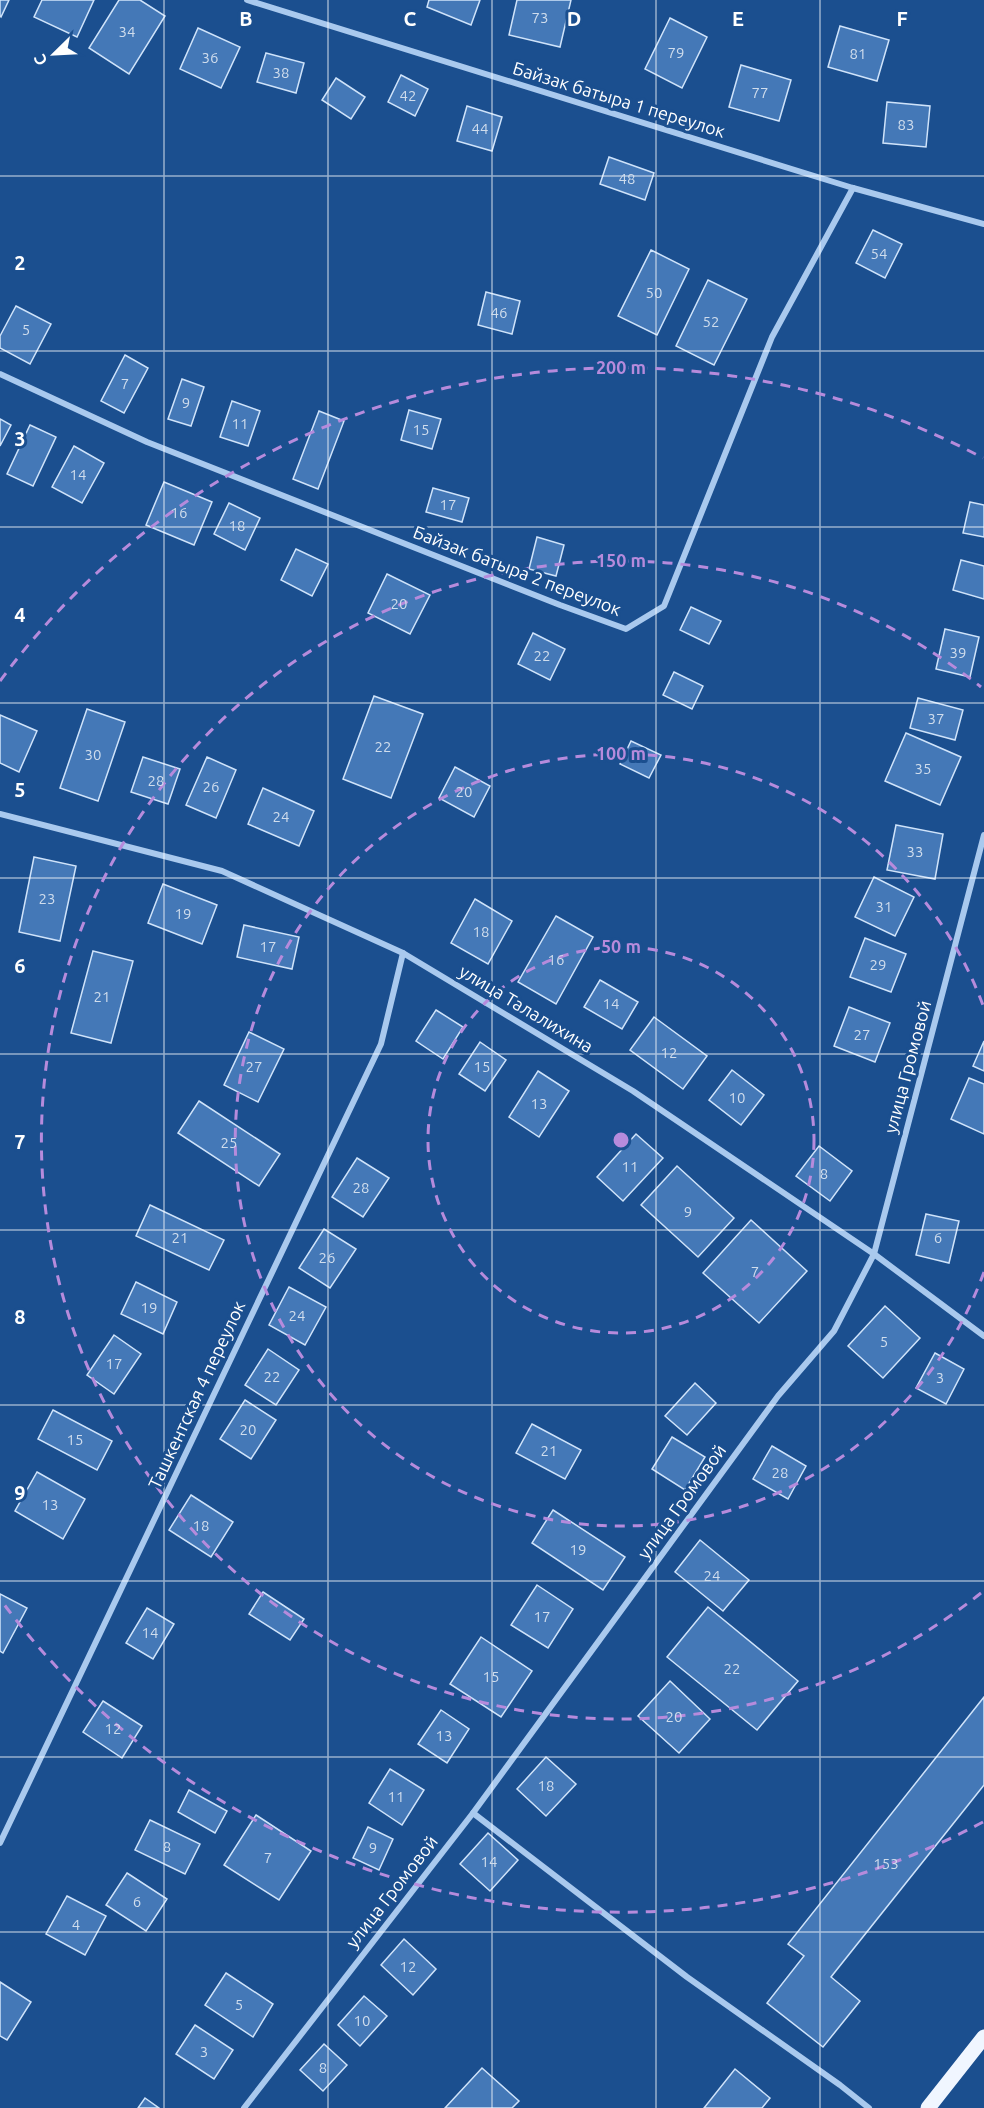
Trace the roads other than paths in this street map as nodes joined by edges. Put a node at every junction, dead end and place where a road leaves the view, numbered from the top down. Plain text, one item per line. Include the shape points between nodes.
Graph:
1 (247, 0) edge
2 (853, 188) junction
3 (984, 224) edge
4 (0, 374) edge
5 (0, 814) edge
6 (984, 835) edge
7 (403, 953) junction
8 (874, 1254) junction
9 (984, 1336) edge
10 (473, 1812) junction
11 (0, 1843) edge
12 (984, 2037) edge
13 (244, 2108) edge
14 (869, 2108) edge
15 (928, 2108) edge

1 - 2 street, Байзак батыра 1 переулок
2 - 3 street, Байзак батыра 1 переулок
2 - 4 street, Байзак батыра 2 переулок via 772,337 664,606 626,629 147,442
5 - 7 street, улица Талалихина via 222,871
6 - 8 street, улица Громовой
7 - 8 street, улица Талалихина via 633,1091
7 - 11 street, Ташкентская 4 переулок via 381,1044
8 - 9 street, улица Талалихина
8 - 10 street, улица Громовой via 834,1331 778,1396
10 - 13 street, улица Громовой
10 - 14 street via 687,1977
12 - 15 main road

